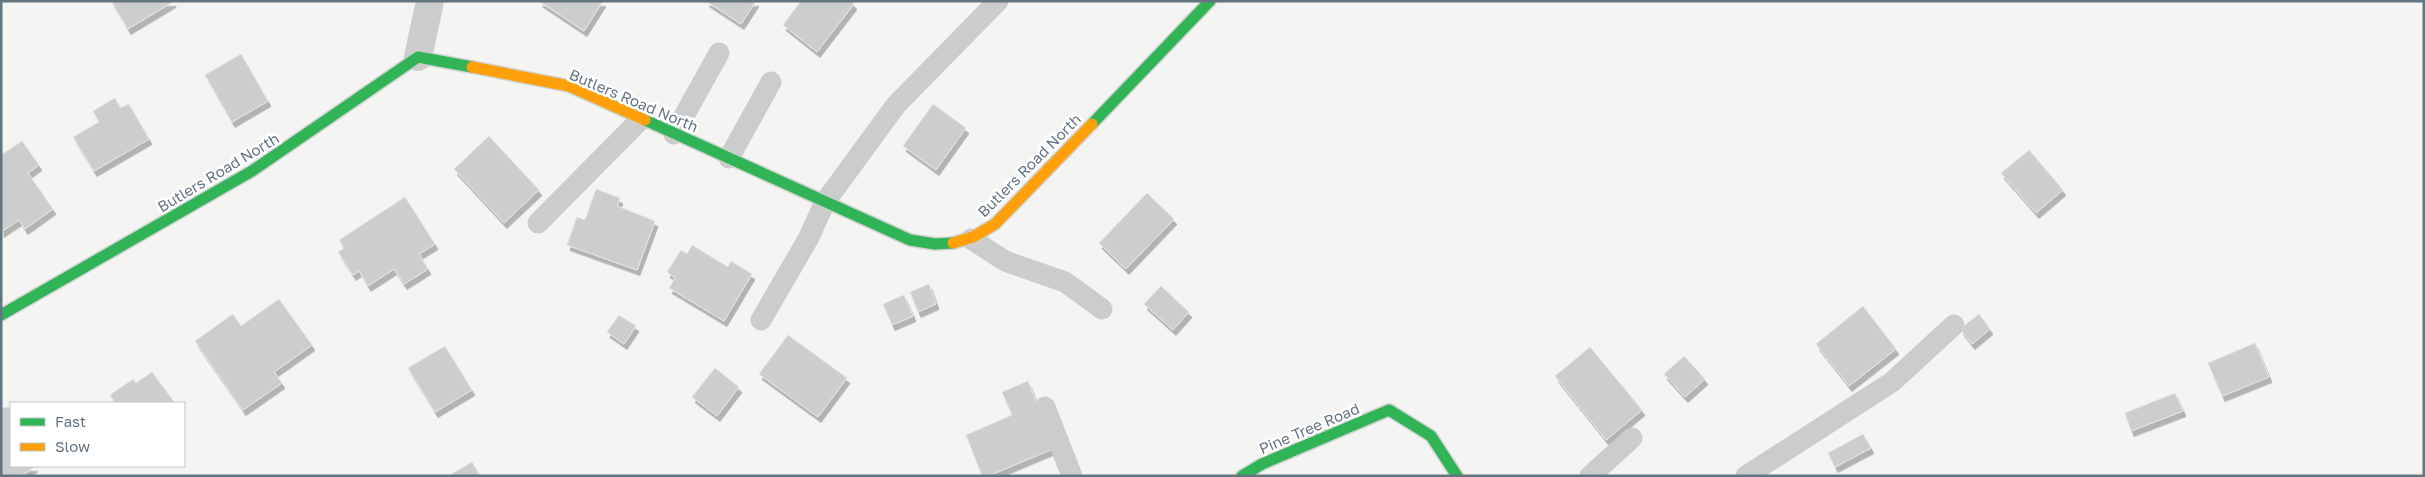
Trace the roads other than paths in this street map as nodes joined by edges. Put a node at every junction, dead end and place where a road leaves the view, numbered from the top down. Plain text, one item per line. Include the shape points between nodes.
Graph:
1 (430, 1) edge
2 (998, 1) edge
3 (1210, 1) edge
4 (719, 53) dead end
5 (418, 57) junction
6 (771, 82) dead end
7 (641, 119) junction
8 (674, 134) junction
9 (729, 158) junction
10 (825, 202) junction
11 (538, 223) dead end
12 (970, 239) junction
13 (1102, 309) dead end
14 (1, 315) edge
15 (761, 320) dead end
16 (1954, 326) dead end
17 (1045, 407) dead end
18 (1632, 438) dead end
19 (1072, 476) edge
20 (1242, 476) edge
21 (1457, 476) edge
22 (1590, 476) edge
23 (1746, 476) edge

1 - 5 street
2 - 10 lane via 896,105
3 - 12 street, Butlers Road North via 995,224
4 - 8 lane
5 - 7 street, Butlers Road North via 569,86
5 - 14 street, Butlers Road North via 252,171
6 - 9 lane
7 - 8 street, Butlers Road North
7 - 11 lane
8 - 9 street, Butlers Road North
9 - 10 street, Butlers Road North
10 - 12 street, Butlers Road North via 910,240 941,246
10 - 15 lane via 808,239
12 - 13 lane via 1005,261 1065,282
16 - 23 lane via 1892,382
17 - 19 lane
18 - 22 lane
20 - 21 street, Pine Tree Road via 1262,464 1389,410 1431,436

